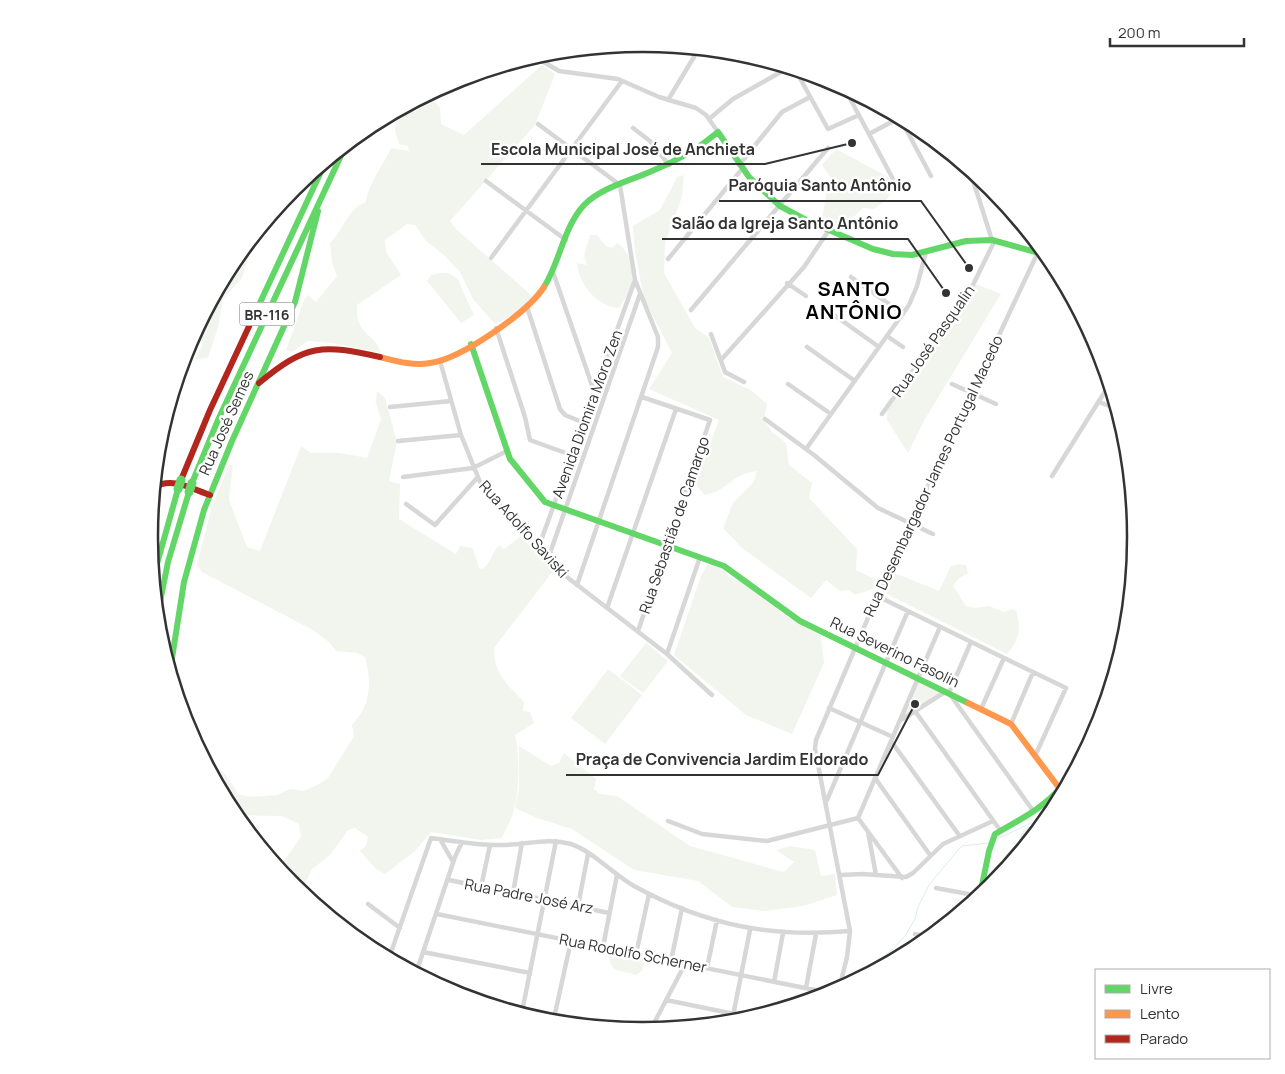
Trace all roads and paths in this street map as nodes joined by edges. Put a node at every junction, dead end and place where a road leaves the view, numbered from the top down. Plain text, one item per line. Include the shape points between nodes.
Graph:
1 (694, 57) dead end
2 (546, 62) edge
3 (780, 73) edge
4 (801, 79) edge
5 (622, 81) junction
6 (810, 97) junction
7 (851, 99) edge
8 (668, 100) junction
9 (859, 115) junction
10 (710, 120) junction
11 (893, 122) edge
12 (538, 124) dead end
13 (633, 128) dead end
14 (907, 131) edge
15 (718, 132) junction
16 (869, 134) junction
17 (828, 148) dead end
18 (572, 149) junction
19 (338, 161) edge
20 (669, 165) junction
21 (741, 167) junction
22 (931, 176) dead end
23 (318, 178) edge
24 (893, 179) dead end
25 (486, 181) dead end
26 (620, 185) junction
27 (975, 185) edge
28 (324, 191) junction
29 (780, 206) junction
30 (526, 211) junction
31 (829, 230) junction
32 (566, 240) junction
33 (993, 240) junction
34 (926, 252) junction
35 (1034, 252) edge
36 (491, 258) dead end
37 (668, 259) dead end
38 (1039, 260) edge
39 (553, 271) junction
40 (851, 276) dead end
41 (635, 280) junction
42 (788, 283) junction
43 (640, 294) junction
44 (806, 296) dead end
45 (527, 307) junction
46 (691, 310) dead end
47 (830, 312) dead end
48 (903, 314) junction
49 (496, 328) junction
50 (711, 334) dead end
51 (887, 336) junction
52 (471, 344) junction
53 (807, 347) dead end
54 (879, 347) junction
55 (903, 347) dead end
56 (271, 356) junction
57 (721, 360) junction
58 (285, 361) junction
59 (440, 361) junction
60 (854, 381) junction
61 (744, 382) dead end
62 (259, 383) junction
63 (788, 384) dead end
64 (952, 384) dead end
65 (972, 393) junction
66 (595, 394) junction
67 (1105, 394) edge
68 (604, 397) junction
69 (642, 397) junction
70 (451, 401) junction
71 (1099, 402) junction
72 (996, 404) dead end
73 (1108, 406) edge
74 (390, 407) dead end
75 (676, 409) junction
76 (831, 414) junction
77 (882, 414) dead end
78 (765, 419) dead end
79 (582, 422) junction
80 (462, 435) junction
81 (398, 441) dead end
82 (806, 449) junction
83 (507, 451) junction
84 (571, 455) junction
85 (473, 468) junction
86 (1052, 476) dead end
87 (403, 477) dead end
88 (477, 478) junction
89 (161, 483) edge
90 (210, 495) junction
91 (406, 504) dead end
92 (553, 506) junction
93 (565, 510) junction
94 (599, 522) junction
95 (910, 523) junction
96 (633, 534) junction
97 (933, 534) dead end
98 (667, 546) junction
99 (538, 549) junction
100 (700, 557) junction
101 (159, 558) edge
102 (548, 559) junction
103 (577, 585) junction
104 (161, 595) edge
105 (877, 596) junction
106 (607, 608) junction
107 (908, 611) junction
108 (940, 627) junction
109 (638, 631) junction
110 (971, 642) junction
111 (855, 648) junction
112 (173, 654) edge
113 (667, 654) junction
114 (1004, 658) junction
115 (886, 662) junction
116 (1034, 672) junction
117 (918, 678) junction
118 (947, 693) junction
119 (712, 695) dead end
120 (829, 708) junction
121 (981, 709) junction
122 (915, 711) junction
123 (900, 720) junction
124 (860, 722) junction
125 (1011, 724) junction
126 (892, 739) junction
127 (1035, 756) junction
128 (875, 778) junction
129 (1058, 786) edge
130 (1050, 798) edge
131 (826, 802) junction
132 (1034, 812) junction
133 (858, 818) junction
134 (668, 821) dead end
135 (993, 821) junction
136 (831, 825) junction
137 (867, 830) junction
138 (1000, 830) junction
139 (959, 835) junction
140 (440, 839) junction
141 (556, 841) junction
142 (462, 842) junction
143 (522, 843) junction
144 (490, 845) junction
145 (588, 854) junction
146 (930, 855) junction
147 (453, 863) junction
148 (617, 875) junction
149 (876, 875) junction
150 (841, 876) junction
151 (902, 878) junction
152 (449, 880) junction
153 (982, 883) edge
154 (481, 887) junction
155 (936, 888) dead end
156 (513, 893) junction
157 (648, 894) junction
158 (969, 894) edge
159 (545, 900) junction
160 (368, 904) dead end
161 (578, 906) junction
162 (682, 908) junction
163 (610, 912) junction
164 (437, 914) junction
165 (717, 920) junction
166 (400, 928) junction
167 (750, 930) junction
168 (850, 931) junction
169 (783, 933) junction
170 (538, 934) junction
171 (816, 934) junction
172 (916, 934) dead end
173 (919, 935) edge
174 (571, 941) junction
175 (603, 947) junction
176 (391, 952) edge
177 (423, 952) junction
178 (636, 954) junction
179 (671, 961) junction
180 (685, 964) junction
181 (418, 967) edge
182 (707, 968) junction
183 (530, 973) junction
184 (742, 975) junction
185 (841, 979) edge
186 (774, 982) junction
187 (806, 988) junction
188 (815, 990) edge
189 (666, 1000) junction
190 (520, 1006) edge
191 (734, 1012) edge
192 (555, 1013) edge
193 (730, 1013) edge
194 (654, 1021) edge

1 - 8 street
2 - 5 street via 559,71
3 - 10 street via 733,99
4 - 6 street
5 - 8 street
5 - 18 street
6 - 9 street via 828,129
6 - 21 street via 782,112
7 - 9 street
8 - 10 street via 696,108
9 - 16 street
10 - 15 street
11 - 16 street
12 - 18 street
13 - 20 street via 650,141
14 - 22 street
15 - 20 main road via 696,151
15 - 21 main road
16 - 24 street
17 - 29 street
18 - 26 street
18 - 30 street
19 - 28 main road, BR-116
20 - 26 main road
21 - 29 main road
21 - 37 street
23 - 101 main road, BR-116, bridge via 210,410 181,480
25 - 30 street
26 - 32 main road via 599,194 584,206
26 - 41 street
27 - 33 street
28 - 56 main road, Rua José Semes via 299,291
28 - 104 main road, BR-116 via 190,488
29 - 31 main road
29 - 46 street
30 - 32 street
30 - 36 street
31 - 34 main road via 883,252 902,255
31 - 42 street via 808,262
32 - 39 main road
33 - 34 main road via 966,241
33 - 35 main road
33 - 77 street, Rua José Pasqualin via 970,291
34 - 48 street via 915,294
38 - 65 street, Rua Desembargador James Portugal Macedo
39 - 45 main road via 541,292
39 - 66 street
40 - 48 street
41 - 43 street
41 - 66 street, Avenida Diomira Moro Zen
42 - 44 street
42 - 57 street
43 - 68 street, Avenida Diomira Moro Zen
43 - 69 street via 659,342
45 - 49 main road
45 - 79 street via 560,409 565,415
47 - 54 street
48 - 51 street
49 - 52 main road
49 - 84 street via 530,440
50 - 57 street
51 - 54 street
51 - 55 street
52 - 59 main road
52 - 83 main road
53 - 60 street
54 - 60 street
56 - 58 main road
56 - 62 main road, Rua José Semes
57 - 61 street via 728,375
58 - 59 main road via 308,349 324,346 412,363
58 - 62 main road
59 - 70 street, Rua Adolfo Saviski
60 - 76 street
62 - 90 main road, Rua José Semes
63 - 76 street
64 - 65 street
65 - 72 street
65 - 95 street, Rua Desembargador James Portugal Macedo
66 - 68 street
66 - 79 street, Avenida Diomira Moro Zen
67 - 71 street
68 - 93 street, Avenida Diomira Moro Zen
69 - 75 street
69 - 94 street
70 - 74 street
70 - 80 street, Rua Adolfo Saviski
71 - 73 street
71 - 86 street
75 - 96 street
75 - 98 street, Rua Sebastião de Camargo via 710,420
76 - 82 street
78 - 82 street
79 - 84 street, Avenida Diomira Moro Zen
80 - 81 street
80 - 85 street, Rua Adolfo Saviski
82 - 95 street via 874,504
83 - 85 street
83 - 92 main road via 517,470 542,499
84 - 92 street, Avenida Diomira Moro Zen
85 - 87 street
85 - 88 street, Rua Adolfo Saviski
88 - 91 street via 436,525
88 - 99 street, Rua Adolfo Saviski
89 - 90 main road via 169,482
90 - 112 main road, Rua José Semes via 186,575
92 - 93 main road, Rua Severino Fasolin
92 - 99 street, Avenida Diomira Moro Zen
93 - 94 main road, Rua Severino Fasolin
93 - 102 street, Avenida Diomira Moro Zen
94 - 96 main road, Rua Severino Fasolin
94 - 103 street
95 - 97 street
95 - 105 street, Rua Desembargador James Portugal Macedo
96 - 98 main road, Rua Severino Fasolin
96 - 106 street
98 - 100 main road, Rua Severino Fasolin
98 - 109 street, Rua Sebastião de Camargo
99 - 102 street, Rua Adolfo Saviski
100 - 111 main road, Rua Severino Fasolin via 729,569 794,617
100 - 113 street
102 - 103 street, Rua Adolfo Saviski
103 - 106 street, Rua Adolfo Saviski
105 - 107 street
105 - 111 street, Rua Desembargador James Portugal Macedo
106 - 109 street, Rua Adolfo Saviski
107 - 108 street
107 - 115 street
108 - 110 street
108 - 117 street
109 - 113 street, Rua Adolfo Saviski
110 - 114 street
110 - 118 street
111 - 115 main road, Rua Severino Fasolin
111 - 120 street, Rua Desembargador James Portugal Macedo
113 - 119 street, Rua Adolfo Saviski
114 - 116 street
114 - 121 street
115 - 117 main road, Rua Severino Fasolin
115 - 124 street
116 - 125 street
116 - 127 street via 1066,688
117 - 118 main road, Rua Severino Fasolin
117 - 123 street
118 - 121 main road, Rua Severino Fasolin
118 - 122 street
118 - 132 street
120 - 124 street
120 - 131 street, Rua Desembargador James Portugal Macedo via 815,744
121 - 125 main road, Rua Severino Fasolin
122 - 123 street
122 - 135 street
123 - 126 street
124 - 126 street
124 - 131 street
125 - 127 main road, Rua Severino Fasolin
126 - 128 street
126 - 139 street
127 - 129 main road, Rua Severino Fasolin
128 - 133 street
128 - 146 street
130 - 132 main road
131 - 136 street, Rua Desembargador James Portugal Macedo
132 - 138 main road
133 - 136 street
133 - 137 street
134 - 136 street via 702,834 767,841
135 - 138 street
135 - 139 street
136 - 150 street, Rua Desembargador James Portugal Macedo
137 - 149 street
137 - 151 street
138 - 153 main road via 992,842
139 - 146 street
140 - 142 street
140 - 147 street
140 - 166 street via 431,838
141 - 143 street
141 - 145 street
141 - 159 street
142 - 144 street
142 - 147 street
143 - 144 street
143 - 156 street
144 - 154 street
145 - 148 street
145 - 161 street
146 - 151 street via 913,873
147 - 152 street
148 - 157 street
148 - 163 street
149 - 150 street
149 - 151 street
150 - 168 street, Rua Desembargador James Portugal Macedo
152 - 154 street, Rua Padre José Arz
152 - 164 street
154 - 156 street, Rua Padre José Arz
155 - 158 street
156 - 159 street, Rua Padre José Arz
157 - 162 street
157 - 178 street
159 - 161 street, Rua Padre José Arz
159 - 170 street
160 - 166 street
161 - 163 street, Rua Padre José Arz
162 - 165 street
162 - 179 street
163 - 175 street
164 - 170 street, Rua Rodolfo Scherner
164 - 177 street
165 - 167 street
165 - 182 street
166 - 176 street
167 - 169 street
167 - 184 street
168 - 171 street
168 - 185 street, Rua Desembargador James Portugal Macedo
169 - 171 street
169 - 186 street
170 - 174 street, Rua Rodolfo Scherner
170 - 183 street
171 - 187 street
172 - 173 street
174 - 175 street, Rua Rodolfo Scherner
174 - 192 street
175 - 178 street, Rua Rodolfo Scherner
177 - 181 street
177 - 183 street
178 - 179 street, Rua Rodolfo Scherner
179 - 180 street, Rua Rodolfo Scherner
180 - 182 street, Rua Rodolfo Scherner
180 - 189 street
182 - 184 street, Rua Rodolfo Scherner
183 - 190 street
184 - 186 street, Rua Rodolfo Scherner
184 - 191 street
186 - 187 street, Rua Rodolfo Scherner
187 - 188 street, Rua Rodolfo Scherner
189 - 193 street
189 - 194 street

